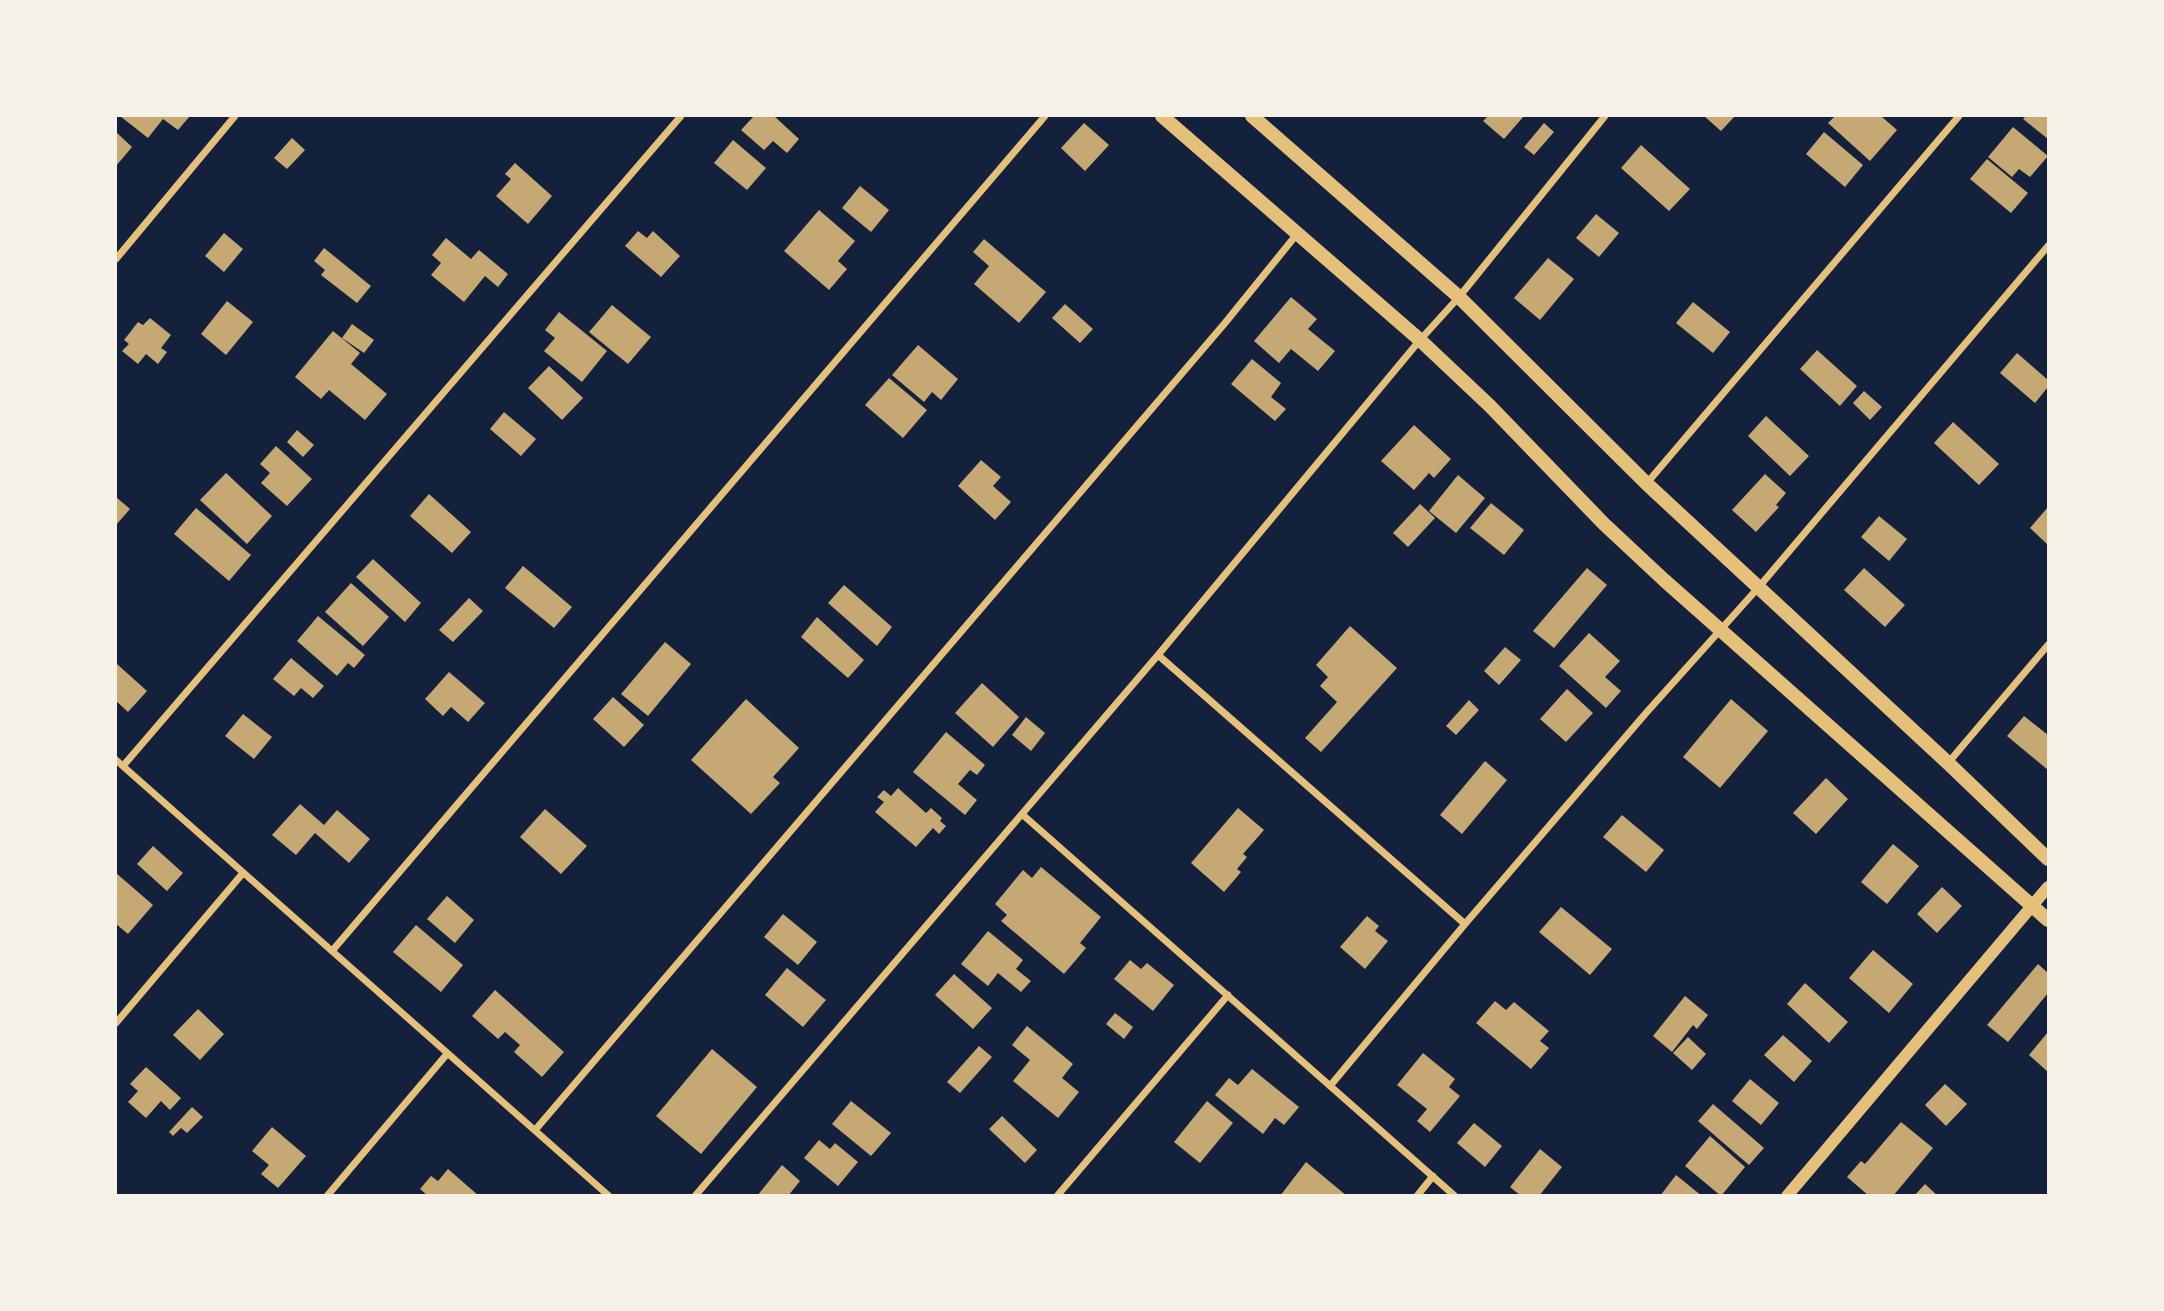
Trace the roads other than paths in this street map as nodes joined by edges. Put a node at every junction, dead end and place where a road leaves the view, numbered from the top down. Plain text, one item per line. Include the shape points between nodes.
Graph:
1 (235, 116) edge
2 (681, 116) edge
3 (1045, 116) edge
4 (1162, 116) edge
5 (1252, 116) edge
6 (1605, 116) edge
7 (1959, 116) edge
8 (1297, 234) junction
9 (2049, 246) edge
10 (116, 259) edge
11 (1459, 297) junction
12 (1420, 340) junction
13 (1647, 484) junction
14 (1758, 588) junction
15 (1721, 631) junction
16 (2049, 645) edge
17 (1158, 655) junction
18 (116, 760) edge
19 (1948, 762) junction
20 (122, 766) junction
21 (1023, 815) junction
22 (2049, 859) edge
23 (243, 873) junction
24 (2049, 887) edge
25 (2032, 906) junction
26 (2049, 920) edge
27 (1465, 924) junction
28 (332, 951) junction
29 (1228, 995) junction
30 (116, 1023) edge
31 (447, 1054) junction
32 (1330, 1086) junction
33 (536, 1129) junction
34 (1433, 1176) junction
35 (327, 1195) edge
36 (609, 1195) edge
37 (695, 1195) edge
38 (1057, 1195) edge
39 (1417, 1195) edge
40 (1455, 1195) edge
41 (1787, 1195) edge

1 - 10 street
2 - 20 street
3 - 28 street
4 - 8 main road
5 - 11 main road
6 - 11 street
7 - 13 street
8 - 12 main road
8 - 33 street
9 - 14 street
11 - 12 street
11 - 13 main road
12 - 15 main road via 1604,524
12 - 17 street
13 - 14 main road
14 - 15 street
14 - 19 main road
15 - 25 main road
15 - 27 street
16 - 19 street
17 - 21 street
17 - 27 street
18 - 20 street
19 - 22 main road
20 - 23 street
21 - 29 street
21 - 37 street
23 - 28 street
23 - 30 street
24 - 25 street
25 - 26 main road
25 - 41 street
27 - 32 street
28 - 31 street
29 - 32 street
29 - 38 street
31 - 33 street
31 - 35 street
32 - 34 street
33 - 36 street
34 - 39 street
34 - 40 street

